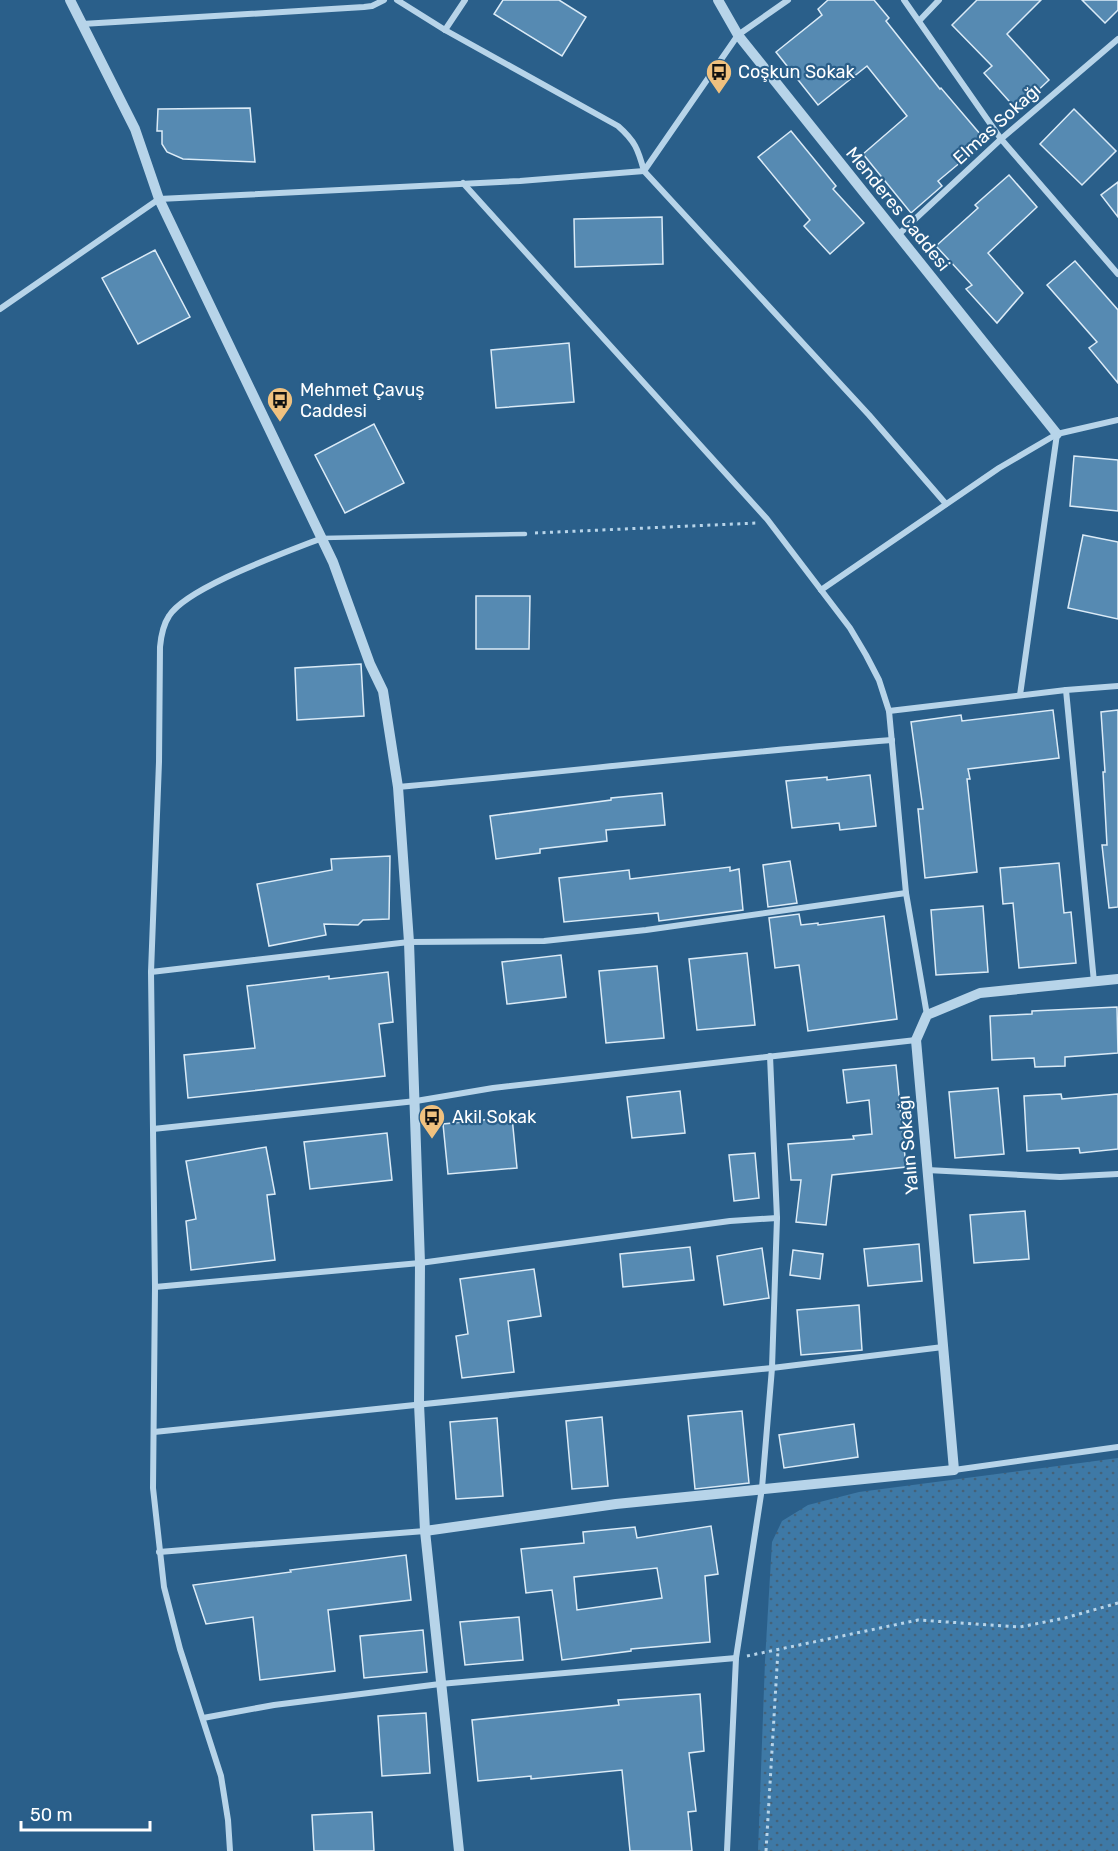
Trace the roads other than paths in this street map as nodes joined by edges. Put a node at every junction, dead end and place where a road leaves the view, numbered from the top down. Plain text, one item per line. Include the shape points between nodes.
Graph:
1 (70, 0) edge
2 (384, 0) edge
3 (397, 0) edge
4 (465, 0) edge
5 (710, 0) edge
6 (718, 0) edge
7 (788, 0) edge
8 (904, 0) edge
9 (939, 0) edge
10 (919, 21) junction
11 (82, 24) junction
12 (445, 30) junction
13 (738, 35) junction
14 (1118, 39) edge
15 (1000, 140) junction
16 (644, 171) junction
17 (463, 183) junction
18 (159, 199) junction
19 (898, 236) junction
20 (1115, 265) edge
21 (1118, 274) edge
22 (0, 309) edge
23 (1118, 420) edge
24 (1057, 434) junction
25 (946, 504) junction
26 (525, 534) road end
27 (321, 538) junction
28 (821, 590) junction
29 (1118, 686) edge
30 (1066, 690) junction
31 (1020, 695) junction
32 (889, 711) junction
33 (892, 740) junction
34 (398, 787) junction
35 (906, 893) junction
36 (409, 942) junction
37 (152, 972) junction
38 (1118, 979) edge
39 (1094, 982) junction
40 (927, 1015) junction
41 (916, 1040) junction
42 (770, 1056) junction
43 (416, 1101) junction
44 (153, 1129) junction
45 (927, 1170) junction
46 (1118, 1174) edge
47 (777, 1218) junction
48 (420, 1263) junction
49 (155, 1287) junction
50 (943, 1347) junction
51 (772, 1368) junction
52 (419, 1404) junction
53 (154, 1431) junction
54 (1118, 1447) edge
55 (954, 1470) junction
56 (762, 1488) junction
57 (424, 1530) junction
58 (159, 1552) junction
59 (736, 1658) junction
60 (440, 1684) junction
61 (203, 1718) junction
62 (230, 1851) edge
63 (459, 1851) edge
64 (727, 1851) edge

1 - 11 street
2 - 11 street via 364,7
3 - 12 street
4 - 12 street
5 - 6 street
6 - 13 street, Menderes Caddesi
7 - 13 street
8 - 10 street
9 - 10 street
10 - 15 street
11 - 18 street via 135,129
12 - 16 street via 618,126 639,150
13 - 16 street
13 - 19 street, Menderes Caddesi
14 - 15 street, Elmas Sokağı
15 - 19 street, Elmas Sokağı
15 - 20 street
16 - 17 street
16 - 25 street
17 - 18 street
17 - 28 street via 767,519
18 - 22 street
18 - 27 street
19 - 24 street, Menderes Caddesi
20 - 21 street
23 - 24 street
24 - 25 street
24 - 31 street
25 - 28 street
26 - 27 lane
27 - 34 street via 383,691
27 - 37 street via 226,578 180,603 162,632
28 - 32 street via 866,655
29 - 30 street
30 - 31 street
30 - 39 street
31 - 32 street
32 - 33 street
33 - 34 street
33 - 35 street
34 - 36 street
35 - 36 street via 658,929 544,941
35 - 40 street
36 - 37 street
36 - 43 street
37 - 44 street
38 - 39 street
39 - 40 street via 980,993
40 - 41 street, Yalın Sokağı
41 - 42 street
41 - 45 street, Yalın Sokağı
42 - 43 street via 493,1088
42 - 47 street
43 - 44 street
43 - 48 street
44 - 49 street
45 - 46 street via 1060,1177
45 - 50 street, Yalın Sokağı
47 - 48 street
47 - 51 street
48 - 49 street
48 - 52 street
49 - 53 street
50 - 51 street
50 - 55 street, Yalın Sokağı
51 - 52 street
51 - 56 street
52 - 53 street
52 - 57 street
53 - 58 street via 153,1488
54 - 55 street
55 - 56 street
56 - 57 street
56 - 59 street
57 - 58 street
57 - 60 street
58 - 61 street via 180,1649
59 - 60 street
59 - 64 street
60 - 61 street
60 - 63 street
61 - 62 street via 224,1790

